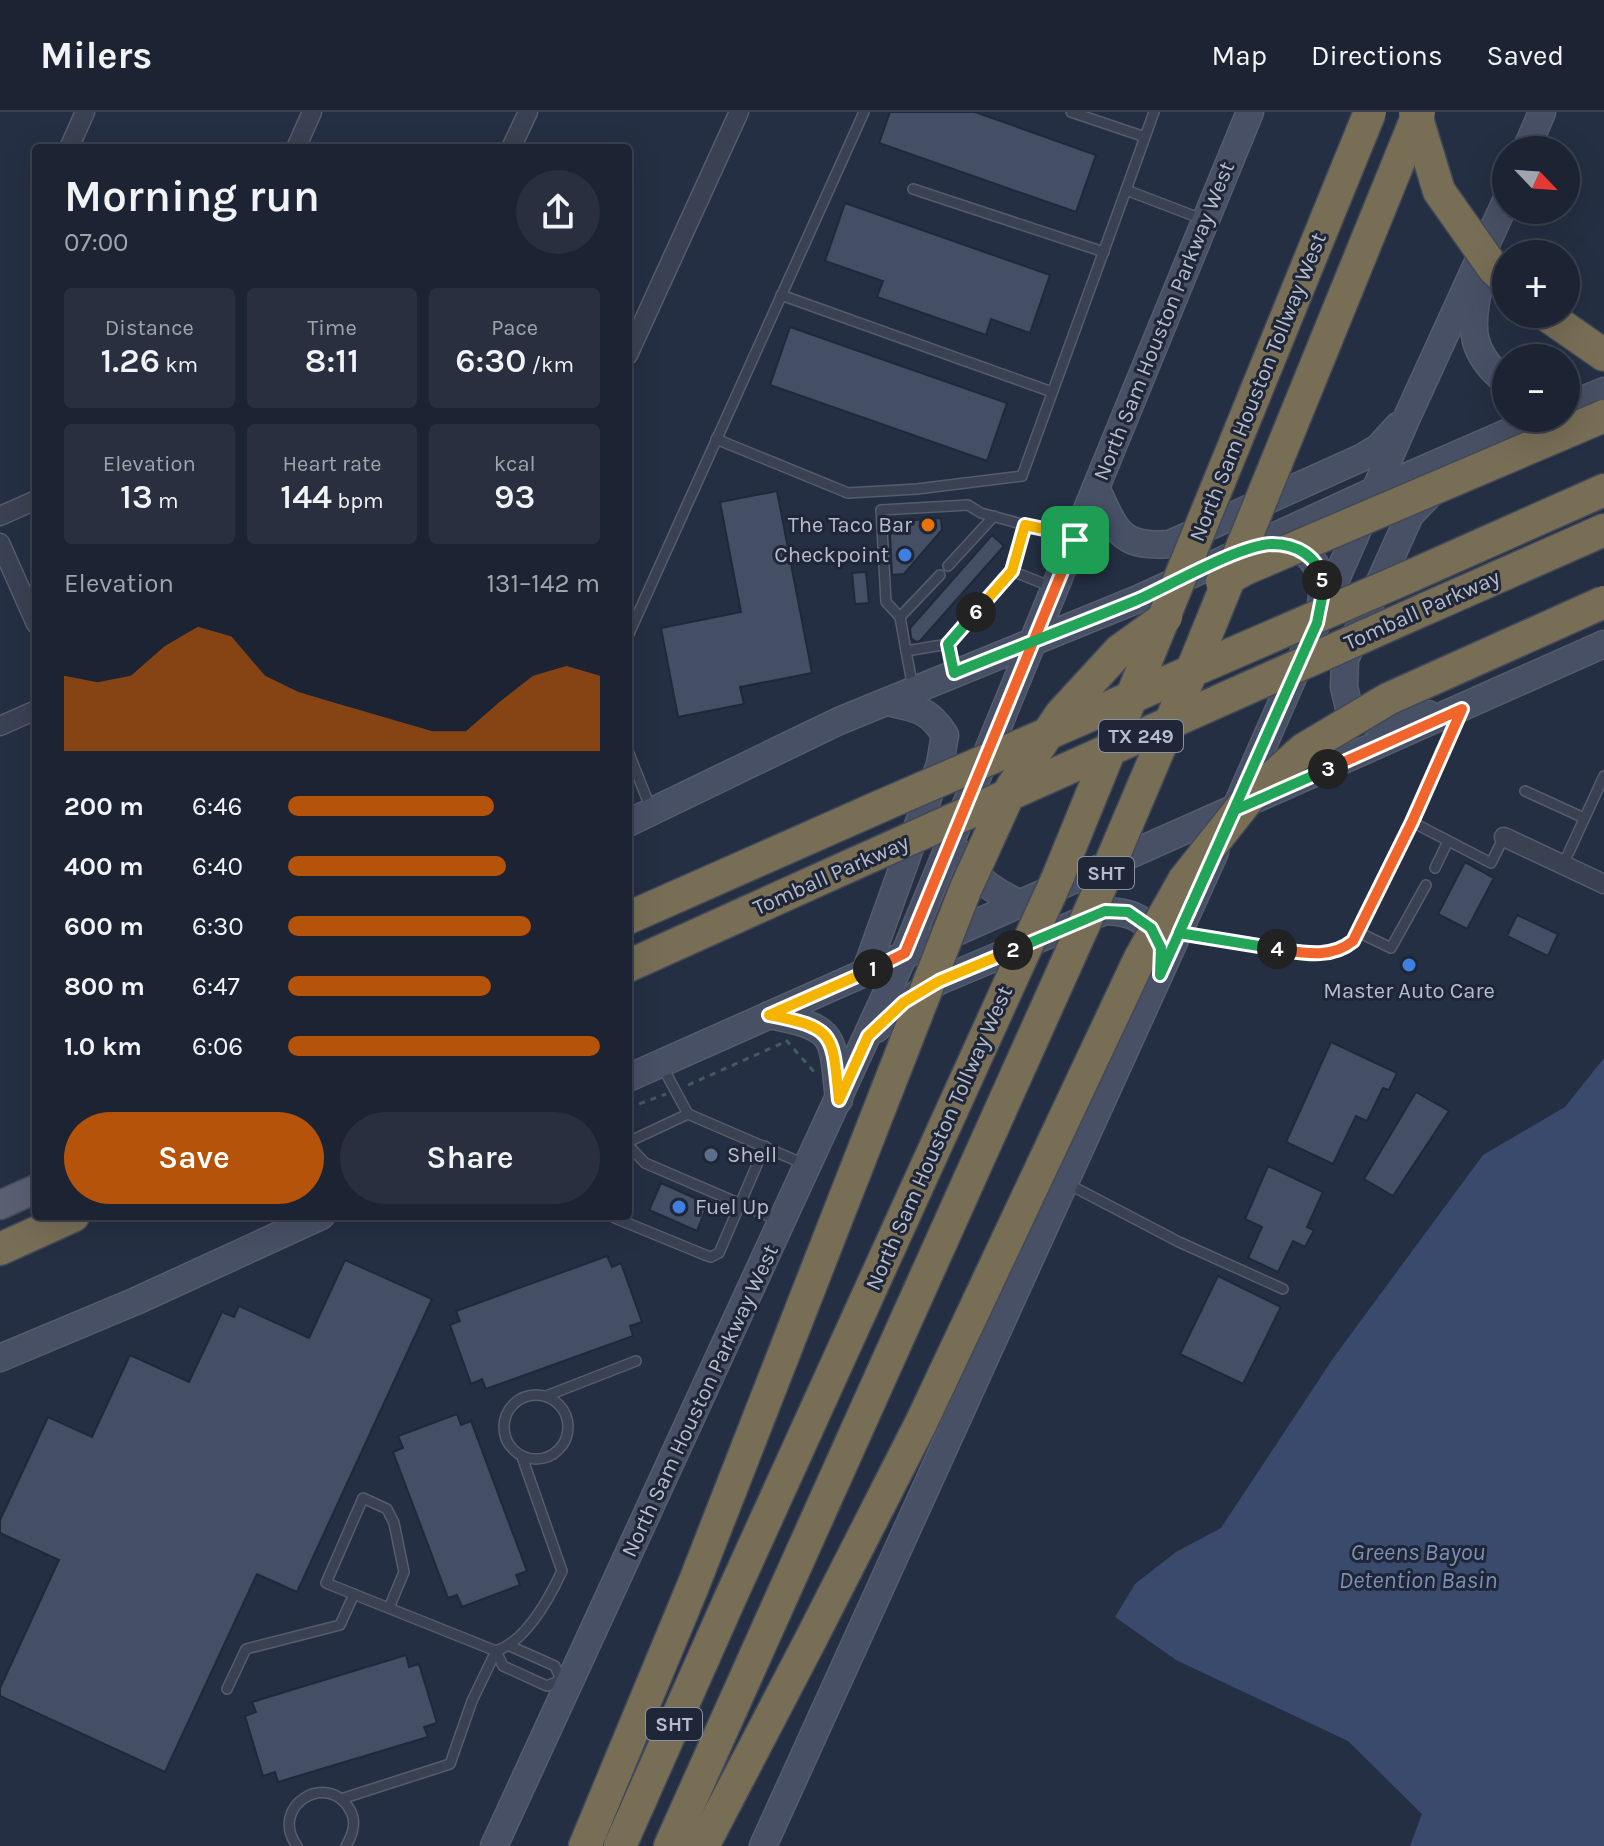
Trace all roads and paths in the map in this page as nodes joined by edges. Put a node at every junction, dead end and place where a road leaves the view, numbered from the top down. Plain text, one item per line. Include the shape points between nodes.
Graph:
1 (85, 112) edge
2 (312, 112) edge
3 (528, 112) edge
4 (739, 112) edge
5 (864, 112) edge
6 (1071, 112) edge
7 (1154, 112) edge
8 (1250, 112) edge
9 (1370, 112) edge
10 (1417, 112) edge
11 (1542, 112) edge
12 (1532, 136) edge
13 (1145, 137) junction
14 (71, 144) edge
15 (298, 144) edge
16 (513, 144) edge
17 (913, 189) dead end
18 (1126, 190) junction
19 (1205, 221) junction
20 (1497, 224) edge
21 (1492, 237) junction
22 (1104, 252) junction
23 (1492, 266) edge
24 (781, 295) junction
25 (1565, 328) edge
26 (632, 346) edge
27 (1604, 355) edge
28 (1492, 371) edge
29 (1052, 392) junction
30 (1586, 401) edge
31 (1408, 415) junction
32 (1509, 432) edge
33 (1504, 434) junction
34 (716, 439) junction
35 (1096, 488) junction
36 (1376, 490) junction
37 (1604, 490) edge
38 (32, 502) edge
39 (0, 516) edge
40 (994, 516) junction
41 (1025, 525) junction
42 (1604, 530) edge
43 (1075, 540) junction
44 (0, 543) edge
45 (1252, 547) junction
46 (948, 566) dead end
47 (1012, 571) junction
48 (940, 575) dead end
49 (1055, 588) junction
50 (1604, 602) edge
51 (32, 615) edge
52 (900, 617) junction
53 (1317, 623) junction
54 (632, 627) edge
55 (1034, 640) junction
56 (948, 644) junction
57 (1604, 644) edge
58 (906, 651) junction
59 (954, 673) junction
60 (914, 690) junction
61 (887, 702) junction
62 (1462, 709) junction
63 (32, 712) edge
64 (0, 726) edge
65 (632, 761) edge
66 (1604, 776) edge
67 (1525, 791) dead end
68 (651, 809) junction
69 (1235, 810) junction
70 (1584, 818) junction
71 (632, 821) edge
72 (1412, 822) junction
73 (958, 824) junction
74 (1504, 837) joint
75 (1448, 841) junction
76 (1563, 865) junction
77 (1435, 868) dead end
78 (1604, 884) edge
79 (1426, 885) dead end
80 (1022, 905) junction
81 (632, 916) edge
82 (1358, 932) junction
83 (1179, 933) junction
84 (905, 953) junction
85 (632, 964) edge
86 (865, 973) junction
87 (1160, 975) junction
88 (775, 1022) junction
89 (868, 1036) junction
90 (787, 1041) junction
91 (661, 1063) junction
92 (632, 1076) edge
93 (822, 1077) dead end
94 (676, 1090) junction
95 (839, 1100) junction
96 (632, 1106) edge
97 (688, 1114) junction
98 (632, 1142) edge
99 (765, 1146) junction
100 (632, 1148) edge
101 (809, 1167) junction
102 (1065, 1183) junction
103 (32, 1191) edge
104 (0, 1205) edge
105 (740, 1205) junction
106 (64, 1220) edge
107 (312, 1220) edge
108 (620, 1220) edge
109 (783, 1222) junction
110 (0, 1249) edge
111 (1283, 1289) dead end
112 (0, 1358) edge
113 (636, 1361) dead end
114 (546, 1396) junction
115 (522, 1457) junction
116 (354, 1594) junction
117 (389, 1608) junction
118 (510, 1646) junction
119 (496, 1651) junction
120 (566, 1682) junction
121 (227, 1689) dead end
122 (341, 1799) junction
123 (297, 1846) edge
124 (346, 1846) edge
125 (494, 1846) edge
126 (585, 1846) edge
127 (620, 1846) edge
128 (670, 1846) edge
129 (703, 1846) edge
130 (763, 1846) edge

1 - 14 street
2 - 15 street
3 - 16 street
4 - 26 street
5 - 24 lane
6 - 13 lane
7 - 13 lane
8 - 19 main road, North Sam Houston Parkway West
9 - 127 highway, North Sam Houston Tollway West / SHT, bridge via 1058,877
10 - 23 highway, bridge via 1439,191
10 - 128 highway, North Sam Houston Tollway West / SHT, bridge via 1094,902
11 - 12 main road
13 - 18 lane
17 - 22 lane
18 - 19 lane
18 - 22 lane
19 - 35 main road, North Sam Houston Parkway West
20 - 21 main road
21 - 28 main road via 1472,314 1476,347
21 - 31 main road
22 - 29 lane
24 - 29 lane
24 - 34 lane
25 - 27 highway
29 - 34 lane via 1022,476 848,493
30 - 126 highway, bridge via 1189,600 1119,651 1061,714 1012,787 966,888 693,1586
31 - 35 main road via 1379,447 1361,458 1170,544 1145,546 1127,538 1114,525
31 - 36 main road
32 - 33 main road
33 - 36 main road
33 - 62 main road via 1448,476 1410,515 1345,659 1349,708 1361,718 1378,722
34 - 54 lane
35 - 43 main road, North Sam Houston Parkway West
36 - 45 main road
36 - 53 main road
37 - 81 highway, Tomball Parkway / TX 249, bridge
38 - 39 street
40 - 41 lane
40 - 46 lane
40 - 52 lane via 968,505 881,510 886,602
41 - 43 lane
41 - 47 lane
42 - 85 highway, Tomball Parkway / TX 249, bridge
43 - 49 main road, North Sam Houston Parkway West
44 - 51 street
45 - 53 main road via 1287,545 1316,563 1322,583
45 - 55 main road
47 - 49 lane
47 - 56 lane
48 - 52 lane
49 - 55 main road, North Sam Houston Parkway West
50 - 129 highway, bridge via 1388,699 1304,749 1249,798 1184,880 1140,958 922,1421
52 - 58 lane
53 - 69 main road
55 - 59 main road
55 - 73 main road, North Sam Houston Parkway West
56 - 58 lane
56 - 59 lane
57 - 62 main road
58 - 60 lane
59 - 60 main road
60 - 61 main road
61 - 68 main road
61 - 86 main road via 935,718 945,735 940,764
62 - 69 main road
62 - 72 lane
63 - 64 street
65 - 68 lane
66 - 70 lane
67 - 70 lane
68 - 71 main road
69 - 80 main road
69 - 83 main road
70 - 76 lane
72 - 75 lane
72 - 82 lane
73 - 80 main road via 967,865 998,893
73 - 84 main road, North Sam Houston Parkway West
74 - 75 lane via 1491,863
74 - 76 street
75 - 77 lane
76 - 78 street
79 - 82 lane via 1391,948
80 - 84 main road
82 - 83 lane via 1346,946 1325,954
83 - 87 main road
84 - 86 main road
84 - 89 main road, North Sam Houston Parkway West
86 - 88 main road
87 - 89 main road via 1161,948 1151,928 1128,912 1105,911 939,981 904,1002
87 - 102 main road
88 - 90 path
88 - 91 main road
88 - 95 main road via 808,1022 821,1029 829,1039
89 - 95 main road, North Sam Houston Parkway West
90 - 93 path
90 - 94 path
91 - 92 main road
91 - 94 lane
94 - 96 path
94 - 97 lane
95 - 101 main road, North Sam Houston Parkway West
97 - 98 lane
97 - 99 lane
99 - 101 lane
99 - 105 lane
100 - 105 lane via 645,1163
101 - 109 main road, North Sam Houston Parkway West
102 - 111 lane
102 - 130 main road
103 - 104 main road
105 - 108 lane via 719,1253 711,1257
105 - 109 lane
106 - 110 highway
107 - 112 main road
109 - 120 main road, North Sam Houston Parkway West
113 - 114 lane
114 - 115 lane via 525,1397 504,1420 507,1442
114 - 115 lane via 563,1409 567,1440 553,1456
115 - 118 lane via 562,1571 548,1601
116 - 117 lane
116 - 117 lane via 326,1583 363,1498 387,1509 394,1523 404,1572
116 - 121 lane via 340,1625 246,1649
117 - 119 lane
118 - 119 lane
118 - 120 lane via 555,1666
119 - 120 lane via 503,1666 547,1686
119 - 122 lane via 450,1764
120 - 125 main road, North Sam Houston Parkway West
122 - 123 lane via 321,1792 301,1800 289,1818
122 - 124 lane via 353,1816

